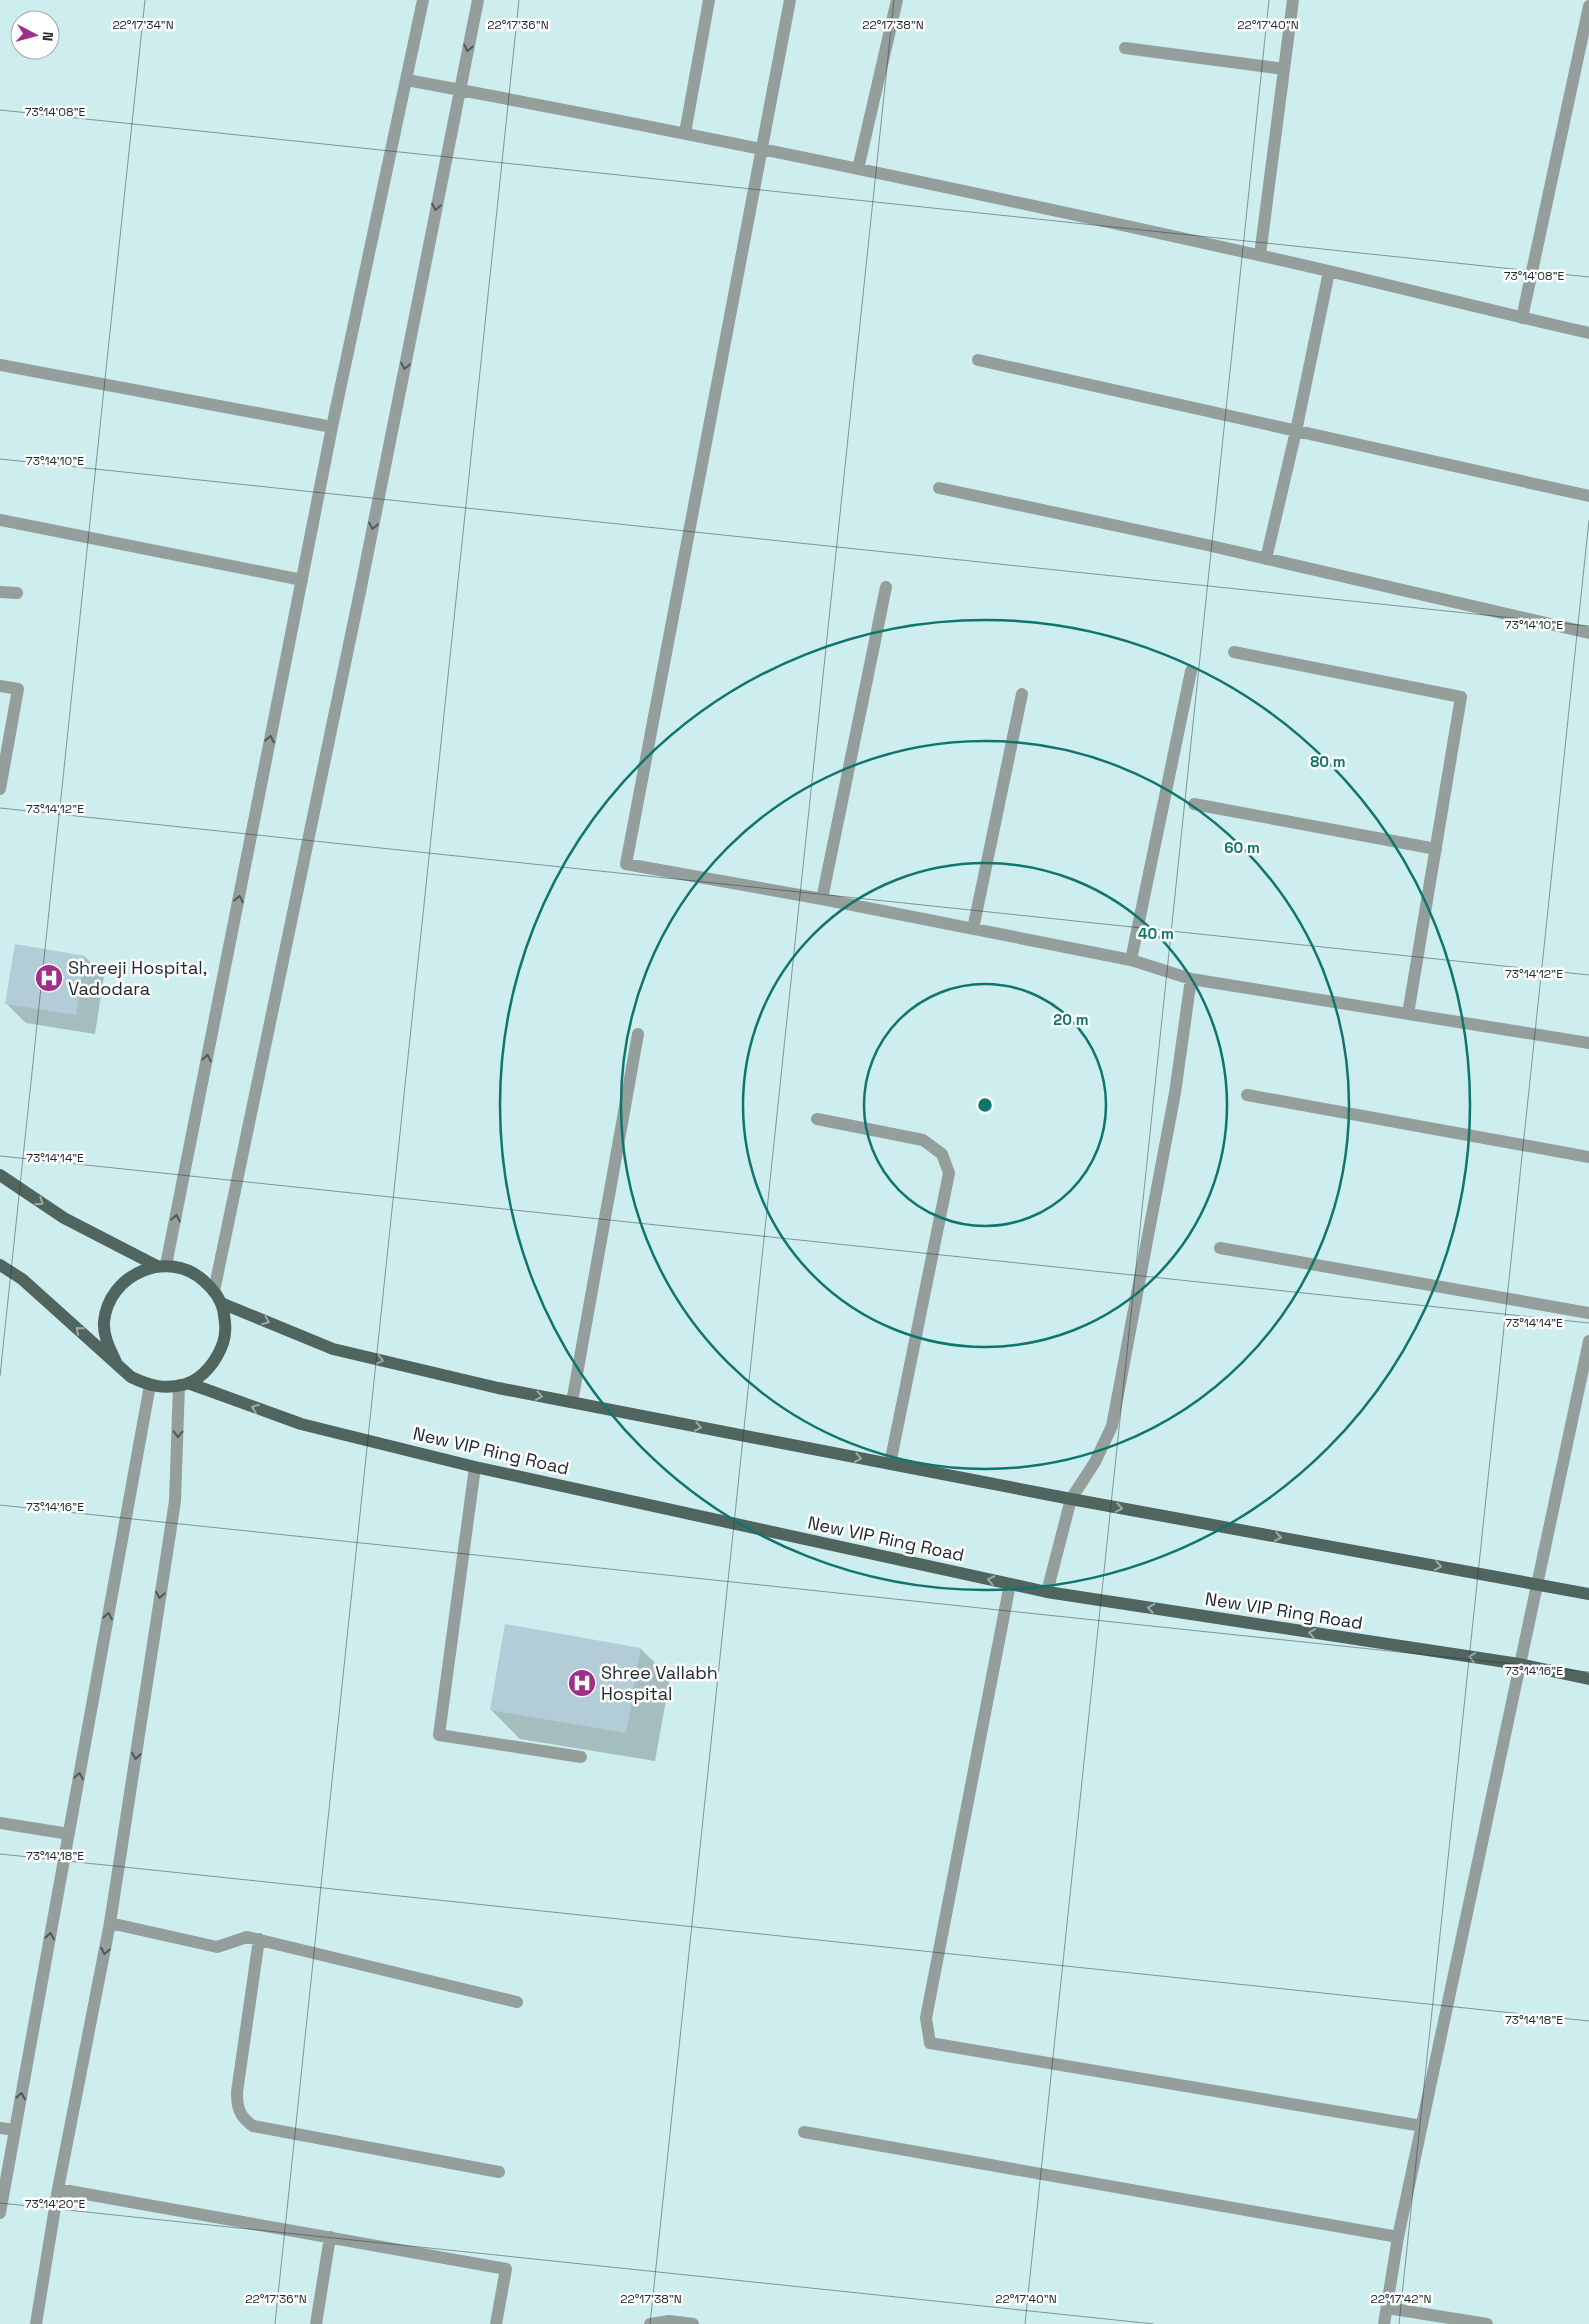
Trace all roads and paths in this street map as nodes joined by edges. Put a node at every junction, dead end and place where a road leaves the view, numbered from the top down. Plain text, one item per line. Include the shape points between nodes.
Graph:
1 (423, 0) edge
2 (478, 0) edge
3 (709, 0) edge
4 (790, 0) edge
5 (897, 0) edge
6 (1292, 0) edge
7 (1589, 6) edge
8 (1124, 48) dead end
9 (1284, 69) junction
10 (407, 80) junction
11 (460, 90) junction
12 (685, 133) junction
13 (763, 149) junction
14 (858, 169) junction
15 (1260, 256) junction
16 (1329, 272) junction
17 (1522, 318) junction
18 (1589, 333) edge
19 (978, 360) dead end
20 (0, 365) edge
21 (332, 427) junction
22 (1296, 431) junction
23 (939, 488) dead end
24 (1589, 496) edge
25 (0, 520) edge
26 (1266, 559) junction
27 (302, 580) junction
28 (886, 586) dead end
29 (0, 592) edge
30 (17, 593) dead end
31 (1589, 634) edge
32 (1234, 652) dead end
33 (1191, 671) dead end
34 (0, 686) edge
35 (1022, 694) dead end
36 (0, 789) edge
37 (1194, 804) dead end
38 (1436, 849) junction
39 (822, 899) junction
40 (973, 929) junction
41 (1131, 960) junction
42 (1191, 979) junction
43 (1408, 1014) junction
44 (638, 1034) dead end
45 (1589, 1043) edge
46 (1247, 1095) dead end
47 (817, 1119) dead end
48 (1589, 1156) edge
49 (0, 1175) edge
50 (1220, 1248) dead end
51 (0, 1265) edge
52 (162, 1266) junction
53 (214, 1290) junction
54 (221, 1303) junction
55 (1589, 1314) edge
56 (1589, 1341) edge
57 (116, 1362) junction
58 (183, 1384) junction
59 (150, 1386) junction
60 (572, 1402) junction
61 (890, 1464) junction
62 (475, 1467) junction
63 (1070, 1499) junction
64 (1010, 1584) junction
65 (1538, 1584) junction
66 (1047, 1592) junction
67 (1589, 1594) edge
68 (1519, 1664) junction
69 (1589, 1678) edge
70 (581, 1757) dead end
71 (0, 1823) edge
72 (69, 1834) junction
73 (110, 1923) junction
74 (259, 1939) junction
75 (517, 2002) dead end
76 (1422, 2126) junction
77 (0, 2128) edge
78 (15, 2130) junction
79 (804, 2132) dead end
80 (499, 2172) dead end
81 (58, 2189) junction
82 (0, 2213) edge
83 (1398, 2237) junction
84 (330, 2238) junction
85 (1387, 2308) junction
86 (36, 2324) edge
87 (316, 2324) edge
88 (496, 2324) edge
89 (650, 2324) edge
90 (693, 2324) edge
91 (1384, 2324) edge
92 (1487, 2324) edge

1 - 10 street
2 -> 11 street
3 - 12 street
4 - 13 street
5 - 14 street
6 - 9 street
7 - 17 street
8 - 9 street
9 - 15 street
10 - 11 street
10 - 21 street
11 - 12 street
11 -> 53 street via 363,577
12 - 13 street
13 - 14 street
13 - 39 street via 626,864
14 - 15 street
15 - 16 street
16 - 17 street
16 - 22 street
17 - 18 street
19 - 22 street
20 - 21 street
21 - 27 street
22 - 24 street
22 - 26 street
23 - 26 street
25 - 27 street
26 - 31 street
52 -> 27 street
28 - 39 street
29 - 30 street
32 - 38 street via 1461,697
33 - 41 street
34 - 36 street via 18,689
35 - 40 street
37 - 38 street
38 - 43 street
39 - 40 street
40 - 41 street
41 - 42 street
42 - 43 street
42 - 63 street via 1175,1093 1112,1426 1095,1462
43 - 45 street
44 - 60 street
46 - 48 street
47 - 61 street via 923,1140 942,1154 949,1173
49 -> 52 main road via 64,1218
50 - 55 street
57 -> 51 main road via 22,1279
52 - 53 main road via 184,1268
52 - 57 main road via 137,1272 121,1284 109,1302 104,1322 107,1343
53 - 54 main road
54 - 58 main road via 226,1321 224,1340 216,1359 204,1373
54 -> 60 main road via 333,1349
56 - 65 street
57 - 59 main road via 131,1377
58 - 59 main road via 169,1388
62 -> 58 main road, New VIP Ring Road via 301,1424
58 -> 73 street via 174,1501
72 -> 59 street
60 -> 61 main road
61 - 63 main road
64 -> 62 main road, New VIP Ring Road
62 - 70 street via 439,1736
63 -> 65 main road
63 - 66 street
64 - 66 main road, New VIP Ring Road
64 - 76 street via 926,2018 930,2043
65 - 67 main road
65 - 68 street
68 -> 66 main road, New VIP Ring Road
68 - 69 main road, New VIP Ring Road
68 - 76 street
71 - 72 street
78 -> 72 street
73 - 74 street via 217,1948 247,1937
73 -> 81 street
74 - 75 street
74 - 80 street via 237,2092 237,2107 243,2119 252,2126
76 - 83 street
77 - 78 street
78 - 82 street
79 - 83 street
81 - 84 street
81 - 86 street
83 - 85 street
84 - 87 street
84 - 88 street via 506,2268
85 - 91 street
85 - 92 street
89 - 90 street via 669,2321

